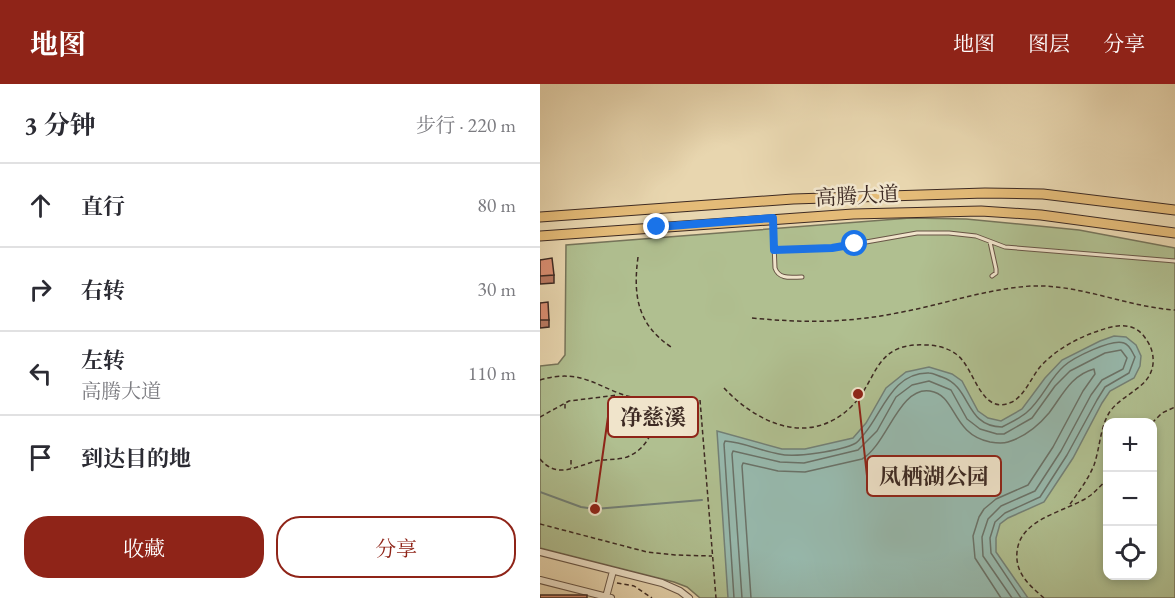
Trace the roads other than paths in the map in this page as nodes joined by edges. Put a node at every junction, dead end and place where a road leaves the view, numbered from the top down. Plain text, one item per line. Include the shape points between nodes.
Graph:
1 (1175, 210) edge
2 (540, 217) edge
3 (773, 218) junction
4 (1175, 233) edge
5 (540, 236) edge
6 (990, 242) junction
7 (774, 250) junction
8 (1175, 261) edge
9 (992, 276) dead end
10 (802, 277) dead end
11 (540, 552) edge
12 (613, 571) junction
13 (540, 580) edge
14 (608, 597) edge
15 (689, 598) edge

1 - 2 main road, 高腾大道 via 1043,194 985,193 793,199
3 - 4 main road, 高腾大道 via 981,211
3 - 5 main road, 高腾大道
3 - 7 lane
6 - 7 lane via 976,236 932,232 832,248
6 - 8 lane via 1005,247
6 - 9 lane via 996,269
7 - 10 lane via 777,273 782,277
11 - 12 street
12 - 14 street
12 - 15 street via 662,583
13 - 14 street

